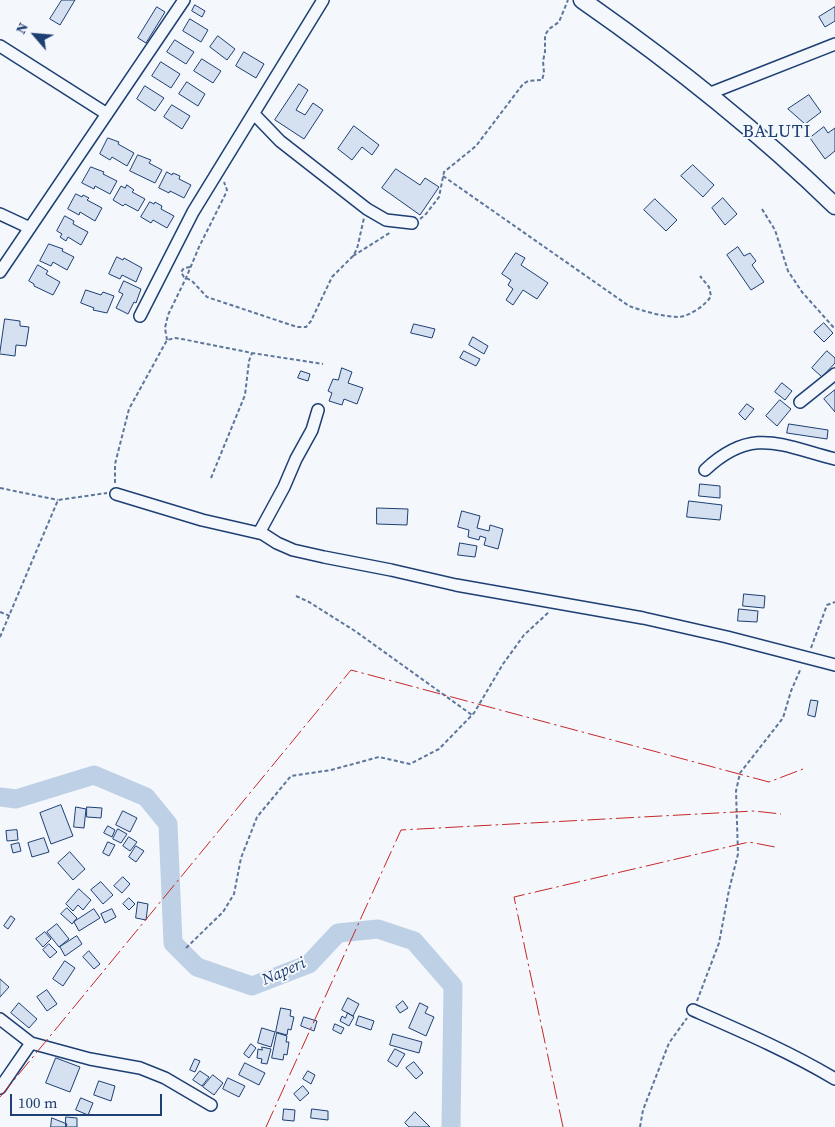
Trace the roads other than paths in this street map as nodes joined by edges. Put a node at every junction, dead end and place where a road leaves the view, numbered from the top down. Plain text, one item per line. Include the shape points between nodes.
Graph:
1 (184, 0) edge
2 (323, 0) edge
3 (582, 0) edge
4 (835, 44) edge
5 (0, 46) edge
6 (708, 94) junction
7 (108, 114) junction
8 (254, 114) junction
9 (835, 206) edge
10 (0, 214) edge
11 (412, 223) road end
12 (30, 228) junction
13 (0, 272) edge
14 (140, 316) dead end
15 (835, 374) edge
16 (800, 402) dead end
17 (318, 410) dead end
18 (835, 458) edge
19 (705, 470) dead end
20 (116, 494) road end
21 (259, 533) junction
22 (835, 665) edge
23 (692, 1010) road end
24 (0, 1019) edge
25 (31, 1044) junction
26 (835, 1079) edge
27 (0, 1088) edge
28 (211, 1105) dead end

1 - 7 street
2 - 8 street
3 - 6 highway
4 - 6 street
5 - 7 street
6 - 9 highway
7 - 12 street
8 - 11 street via 280,141 366,208 386,220
8 - 14 street via 193,212
10 - 12 street
12 - 13 street
15 - 16 street
17 - 21 street via 312,430
18 - 19 street via 766,441 735,448
20 - 21 street
21 - 22 street via 293,550 324,558 456,586 644,618
23 - 26 street
24 - 25 street
25 - 27 street
25 - 28 street via 140,1068 165,1078

